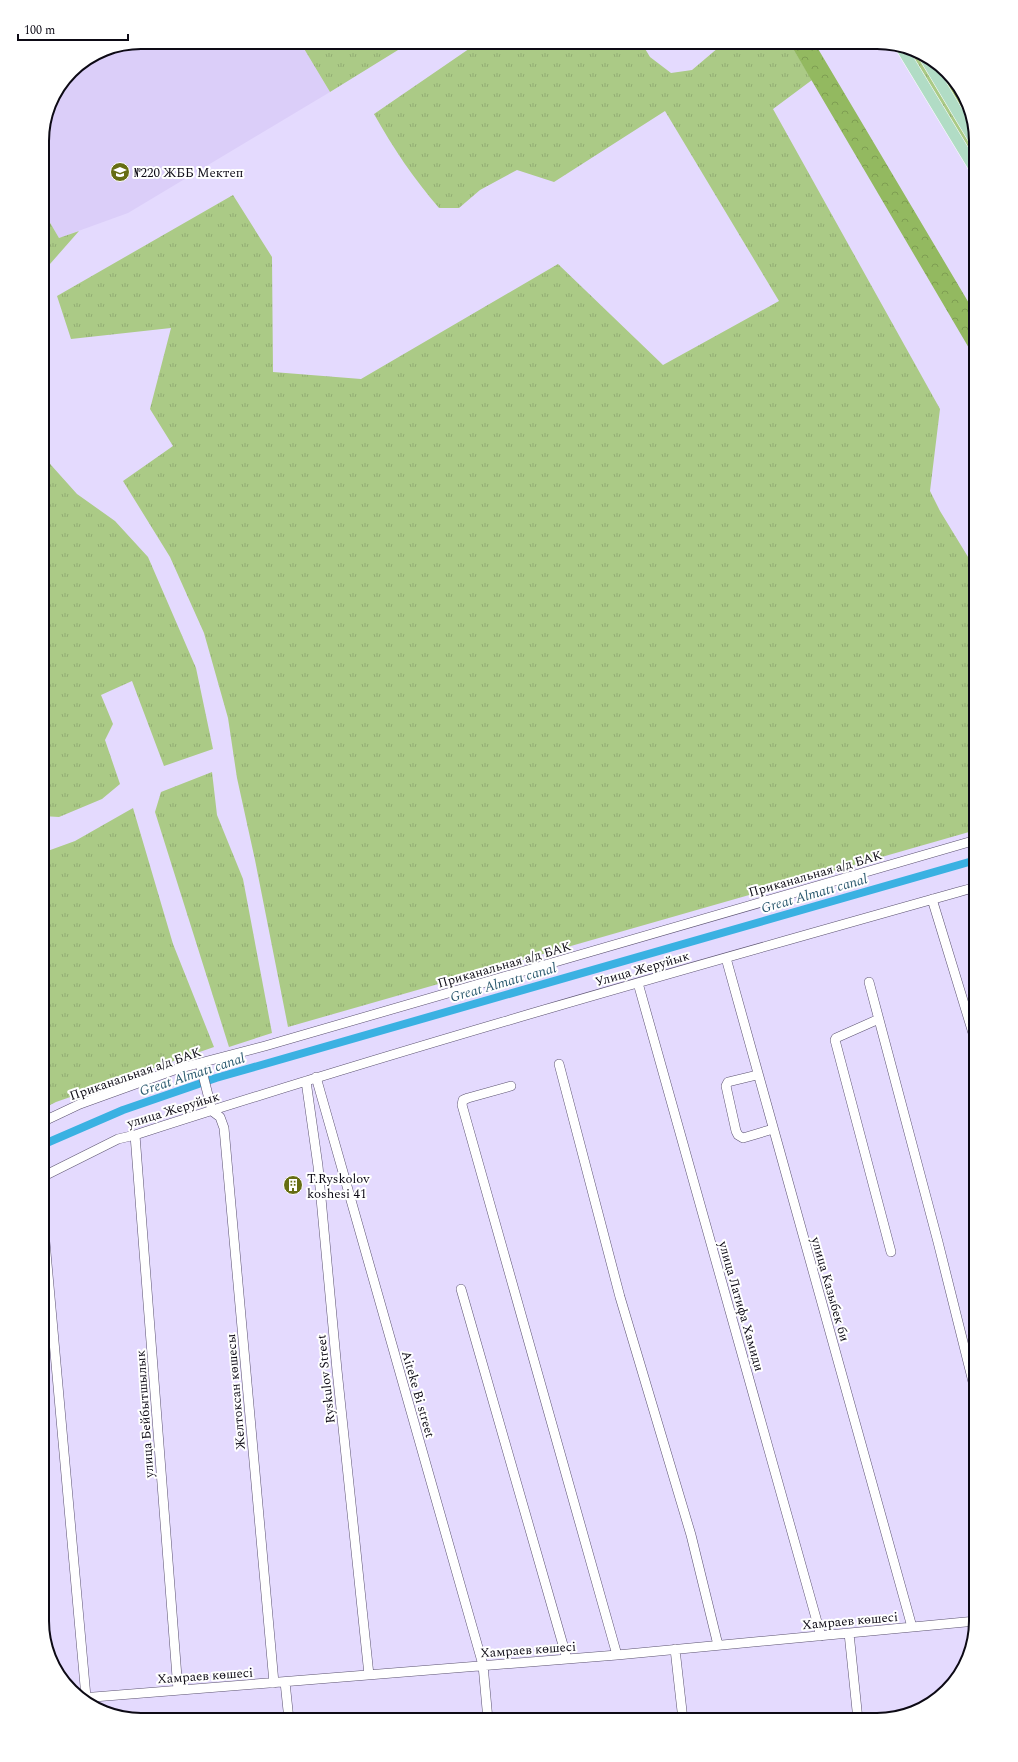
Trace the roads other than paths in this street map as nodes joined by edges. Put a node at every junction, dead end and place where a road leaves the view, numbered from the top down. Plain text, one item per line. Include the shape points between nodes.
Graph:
1 (905, 53) edge
2 (930, 67) edge
3 (968, 130) edge
4 (969, 159) edge
5 (969, 842) edge
6 (969, 889) edge
7 (932, 899) junction
8 (726, 958) junction
9 (870, 982) dead end
10 (638, 983) junction
11 (879, 1019) junction
12 (969, 1020) edge
13 (200, 1063) junction
14 (559, 1064) dead end
15 (757, 1075) junction
16 (316, 1077) junction
17 (306, 1081) junction
18 (511, 1086) dead end
19 (211, 1107) junction
20 (49, 1119) edge
21 (773, 1129) junction
22 (135, 1136) junction
23 (49, 1174) edge
24 (892, 1252) dead end
25 (461, 1289) dead end
26 (49, 1290) edge
27 (969, 1366) edge
28 (969, 1622) edge
29 (912, 1627) junction
30 (849, 1633) junction
31 (821, 1636) junction
32 (718, 1645) junction
33 (675, 1649) junction
34 (617, 1655) junction
35 (567, 1659) junction
36 (483, 1665) junction
37 (369, 1675) junction
38 (286, 1682) junction
39 (274, 1683) junction
40 (178, 1690) junction
41 (84, 1692) edge
42 (91, 1697) edge
43 (288, 1713) edge
44 (487, 1713) edge
45 (682, 1713) edge
46 (857, 1713) edge

1 - 4 main road
2 - 3 main road
5 - 13 street, Приканальная а/д БАК via 305,1035
6 - 7 street, Улица Жеруйык
7 - 8 street, Улица Жеруйык
7 - 12 street
8 - 10 street, Улица Жеруйык
8 - 15 street, улица Казыбек би
9 - 11 street
10 - 16 street, Улица Жеруйык
10 - 31 street, улица Латифа Хамиди
11 - 24 street via 835,1040
11 - 27 street
13 - 19 street
13 - 20 street, Приканальная а/д БАК via 80,1104
14 - 32 street via 620,1297 691,1535
15 - 21 street, улица Казыбек би
15 - 21 street via 728,1082 726,1086 736,1131 738,1136 743,1138
16 - 17 street, улица Жеруйык
16 - 36 street, Aiteke Bi street
17 - 19 street, улица Жеруйык
17 - 37 street, Ryskulov Street via 319,1174
18 - 34 street via 468,1098 462,1105
19 - 22 street, улица Жеруйык
19 - 39 street, Желтоксан көшесы via 220,1117 224,1128
21 - 29 street, улица Казыбек би
22 - 23 street, улица Жеруйык via 118,1139
22 - 40 street, улица Бейбытшылык
25 - 35 street
26 - 41 street
28 - 29 street, Хамраев көшесі
29 - 30 street, Хамраев көшесі
30 - 31 street, Хамраев көшесі
30 - 46 street
31 - 32 street, Хамраев көшесі
32 - 33 street, Хамраев көшесі
33 - 34 street, Хамраев көшесі
33 - 45 street
34 - 35 street, Хамраев көшесі
35 - 36 street, Хамраев көшесі
36 - 37 street, Хамраев көшесі
36 - 44 street, Aiteke Bi street
37 - 38 street, Хамраев көшесі
38 - 39 street, Хамраев көшесі
38 - 43 street
39 - 40 street, Хамраев көшесі
40 - 42 street, Хамраев көшесі

